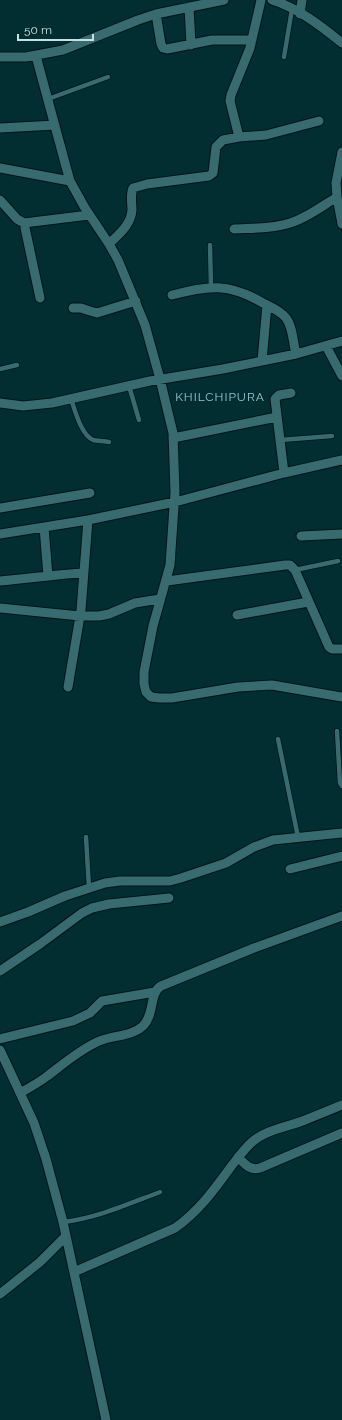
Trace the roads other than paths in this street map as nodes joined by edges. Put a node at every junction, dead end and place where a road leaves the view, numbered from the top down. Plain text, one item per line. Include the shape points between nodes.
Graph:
1 (224, 0) edge
2 (261, 0) edge
3 (272, 0) edge
4 (302, 0) edge
5 (193, 4) edge
6 (292, 9) junction
7 (156, 14) junction
8 (300, 14) junction
9 (252, 40) junction
10 (342, 43) edge
11 (191, 44) junction
12 (36, 56) junction
13 (0, 57) edge
14 (284, 57) dead end
15 (108, 77) dead end
16 (48, 99) junction
17 (319, 121) dead end
18 (54, 125) junction
19 (0, 128) edge
20 (239, 137) junction
21 (342, 152) edge
22 (0, 168) edge
23 (70, 181) junction
24 (337, 197) junction
25 (0, 200) edge
26 (89, 215) junction
27 (24, 223) junction
28 (342, 224) edge
29 (234, 229) dead end
30 (109, 244) junction
31 (210, 245) dead end
32 (211, 287) junction
33 (172, 295) dead end
34 (40, 298) dead end
35 (136, 301) junction
36 (267, 305) junction
37 (73, 308) dead end
38 (342, 341) edge
39 (326, 346) junction
40 (296, 354) junction
41 (262, 361) junction
42 (17, 365) dead end
43 (0, 369) edge
44 (342, 376) edge
45 (160, 379) junction
46 (129, 386) junction
47 (292, 393) dead end
48 (71, 399) junction
49 (0, 403) edge
50 (277, 417) junction
51 (139, 420) dead end
52 (332, 436) dead end
53 (173, 438) junction
54 (280, 440) junction
55 (109, 442) dead end
56 (342, 460) edge
57 (284, 473) junction
58 (90, 492) dead end
59 (174, 502) junction
60 (0, 508) edge
61 (88, 520) junction
62 (44, 527) junction
63 (0, 534) edge
64 (342, 534) edge
65 (301, 536) dead end
66 (338, 561) dead end
67 (295, 570) junction
68 (84, 573) junction
69 (48, 576) junction
70 (0, 580) edge
71 (167, 581) junction
72 (160, 599) junction
73 (308, 602) junction
74 (0, 608) edge
75 (237, 615) dead end
76 (80, 616) junction
77 (342, 649) edge
78 (68, 687) dead end
79 (342, 697) edge
80 (337, 731) dead end
81 (278, 739) dead end
82 (342, 786) edge
83 (342, 833) edge
84 (86, 837) dead end
85 (298, 837) junction
86 (342, 856) edge
87 (290, 869) dead end
88 (89, 888) junction
89 (169, 898) dead end
90 (342, 916) edge
91 (0, 922) edge
92 (0, 971) edge
93 (155, 992) junction
94 (0, 1039) edge
95 (0, 1050) edge
96 (20, 1093) junction
97 (342, 1105) edge
98 (342, 1133) edge
99 (238, 1157) junction
100 (160, 1192) dead end
101 (63, 1222) junction
102 (66, 1236) junction
103 (74, 1272) junction
104 (0, 1294) edge
105 (106, 1420) edge

1 - 5 street
2 - 9 street
3 - 6 street
4 - 8 street
5 - 7 street
5 - 11 street
6 - 8 street
6 - 14 lane
7 - 11 street via 163,48 171,49
7 - 12 street via 63,50
8 - 10 street via 314,21
9 - 11 street via 224,39
9 - 20 street via 230,95
12 - 13 street
12 - 16 street
15 - 16 lane
16 - 18 street
17 - 20 street via 266,135
18 - 19 street
18 - 23 street
20 - 30 street via 218,143 213,173 209,176 133,188 131,218 127,226
21 - 24 street via 336,183
22 - 23 street
23 - 26 street
24 - 28 street
24 - 29 street via 291,223 273,227
25 - 27 street
26 - 27 street
26 - 30 street
27 - 34 street
30 - 35 street
31 - 32 lane
32 - 33 street
32 - 36 street via 239,291
35 - 37 street via 97,313
35 - 45 street
36 - 40 street via 288,322
36 - 41 street
38 - 39 street
39 - 40 street
39 - 44 street
40 - 41 street
41 - 45 street
42 - 43 lane
45 - 46 street
45 - 53 street
46 - 48 street
46 - 51 lane
47 - 50 street via 276,396
48 - 49 street via 23,406
48 - 55 lane via 79,423 88,436
50 - 53 street
50 - 54 street
52 - 54 lane
53 - 59 street
54 - 57 street
56 - 57 street
57 - 59 street
58 - 60 street
59 - 61 street
59 - 71 street
61 - 62 street
61 - 68 street
62 - 63 street
62 - 69 street
64 - 65 street
66 - 67 lane
67 - 71 street via 285,565
67 - 73 street
68 - 69 street
68 - 76 street
69 - 70 street
71 - 72 street
72 - 76 street via 135,603 109,614
72 - 79 street via 144,672 146,692 151,697 172,698 238,687 272,685
73 - 75 street
73 - 77 street via 329,647
74 - 76 street
76 - 78 street
80 - 82 lane
81 - 85 lane
83 - 85 street
84 - 88 lane
85 - 88 street via 260,844 226,863 182,878 120,881
86 - 87 street
88 - 91 street
89 - 92 street via 92,908
90 - 93 street via 254,948 162,986
93 - 94 street via 102,1001 90,1013 73,1021
93 - 96 street via 152,1012 138,1029 98,1041
95 - 96 street
96 - 101 street via 34,1123
97 - 99 street via 273,1130 251,1142
98 - 99 street via 255,1170
99 - 103 street via 206,1200 187,1220 175,1228
100 - 101 lane via 100,1215
101 - 102 street
102 - 103 street
102 - 104 street via 40,1262
103 - 105 street

